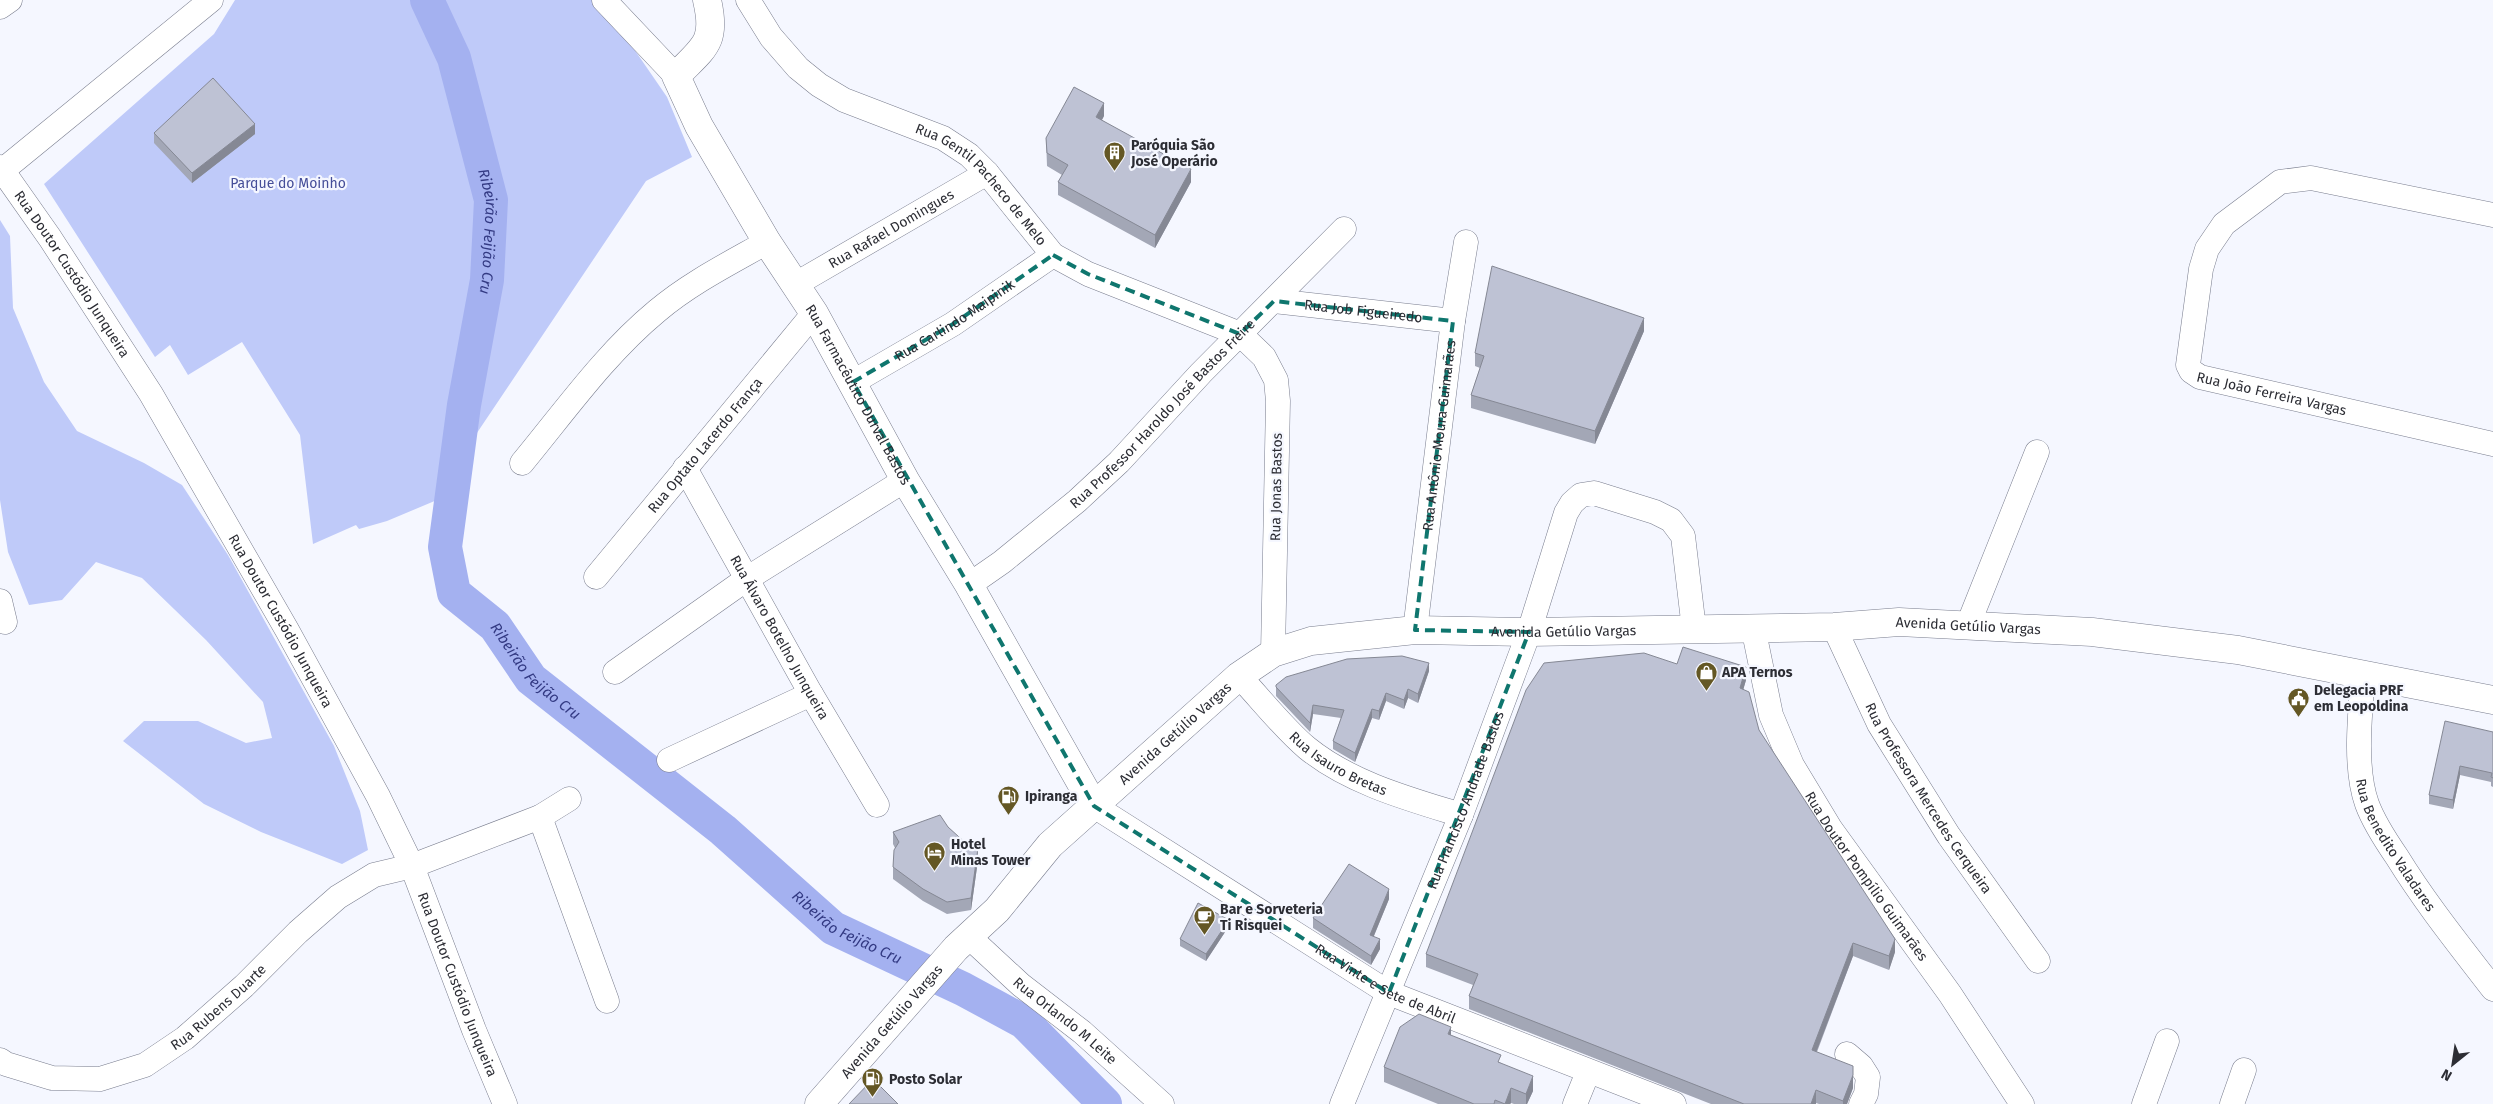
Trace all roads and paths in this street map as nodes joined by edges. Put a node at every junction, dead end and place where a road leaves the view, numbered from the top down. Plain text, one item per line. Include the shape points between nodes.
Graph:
1 (10, 0) edge
2 (210, 0) edge
3 (604, 0) edge
4 (707, 0) edge
5 (748, 0) edge
6 (0, 7) edge
7 (676, 76) junction
8 (2, 169) edge
9 (987, 173) junction
10 (2493, 216) edge
11 (1344, 229) dead end
12 (767, 242) junction
13 (1466, 242) dead end
14 (1053, 255) junction
15 (796, 284) junction
16 (1274, 302) junction
17 (814, 313) junction
18 (1453, 321) junction
19 (1240, 334) junction
20 (853, 382) junction
21 (2493, 444) edge
22 (2038, 452) dead end
23 (522, 463) dead end
24 (685, 468) junction
25 (906, 480) junction
26 (596, 577) dead end
27 (748, 578) junction
28 (969, 585) junction
29 (1968, 625) junction
30 (1753, 627) junction
31 (1834, 627) junction
32 (1694, 629) junction
33 (1414, 630) junction
34 (1528, 632) junction
35 (1273, 653) junction
36 (615, 672) dead end
37 (1239, 676) junction
38 (2363, 676) junction
39 (811, 694) junction
40 (2493, 700) edge
41 (669, 760) dead end
42 (569, 800) dead end
43 (877, 805) dead end
44 (1094, 806) junction
45 (1461, 815) junction
46 (540, 817) junction
47 (412, 866) junction
48 (962, 942) junction
49 (2038, 961) dead end
50 (2493, 989) edge
51 (1389, 993) junction
52 (607, 1001) dead end
53 (2167, 1041) dead end
54 (1847, 1054) dead end
55 (0, 1060) edge
56 (2244, 1070) dead end
57 (1588, 1072) junction
58 (505, 1104) edge
59 (819, 1104) edge
60 (1162, 1104) edge
61 (1342, 1104) edge
62 (1575, 1104) edge
63 (1674, 1104) edge
64 (1861, 1104) edge
65 (2022, 1104) edge
66 (2144, 1104) edge
67 (2232, 1104) edge

1 - 6 street
2 - 8 street
3 - 7 street, Rua Farmacêutico Durval Bastos
4 - 7 main road via 712,21 711,36
5 - 9 street, Rua Gentil Pacheco de Melo via 771,37 798,68 819,84 844,100 943,138 970,155
7 - 12 main road, Rua Farmacêutico Durval Bastos via 699,126
8 - 47 street, Rua Doutor Custódio Junqueira via 151,394 287,630 378,796
9 - 14 street, Rua Gentil Pacheco de Melo
9 - 15 street, Rua Rafael Domingues
10 - 21 street, Rua João Ferreira Vargas via 2312,178 2280,182 2224,224 2207,249 2201,269 2188,365 2200,377
11 - 16 street, Rua Professor Haroldo José Bastos Freire
12 - 15 main road, Rua Farmacêutico Durval Bastos
12 - 23 street via 658,310 622,344
13 - 18 street, Rua Antônio Moura Guimarães
14 - 19 street, Rua Gentil Pacheco de Melo via 1088,274
14 - 20 street, Rua Carlindo Maipinik via 953,324
15 - 17 main road, Rua Farmacêutico Durval Bastos
16 - 18 street, Rua Job Figueiredo
16 - 19 street, Rua Professor Haroldo José Bastos Freire
17 - 20 main road, Rua Farmacêutico Durval Bastos
17 - 24 street, Rua Optato Lacerdo França
18 - 33 street, Rua Antônio Moura Guimarães
19 - 28 street, Rua Professor Haroldo José Bastos Freire via 1119,462 1002,562
19 - 35 street, Rua Jonas Bastos via 1264,356 1276,380
20 - 25 main road, Rua Farmacêutico Durval Bastos
22 - 29 street
24 - 26 street, Rua Optato Lacerdo França
24 - 27 street, Rua Álvaro Botelho Junqueira
25 - 27 street
25 - 28 main road, Rua Farmacêutico Durval Bastos
27 - 36 street
27 - 39 street, Rua Álvaro Botelho Junqueira
28 - 44 main road, Rua Farmacêutico Durval Bastos
29 - 31 main road, Avenida Getúlio Vargas via 1899,622
29 - 38 main road, Avenida Getúlio Vargas via 2092,632 2238,650
30 - 31 main road, Avenida Getúlio Vargas
30 - 32 main road, Avenida Getúlio Vargas
30 - 65 street, Rua Doutor Pompílio Guimarães via 1771,714 1792,765 1830,828 1950,994
31 - 49 street, Rua Professora Mercedes Cerqueira via 1879,724 1950,836
32 - 34 main road, Avenida Getúlio Vargas
32 - 34 street, Rua Francisco Andrade Bastos via 1683,536 1678,528 1671,520 1655,512 1594,493 1581,496 1566,513
33 - 34 main road, Avenida Getúlio Vargas
33 - 35 main road, Avenida Getúlio Vargas via 1311,641
34 - 45 street, Rua Francisco Andrade Bastos
35 - 37 main road, Avenida Getúlio Vargas
37 - 44 main road, Avenida Getúlio Vargas
37 - 45 street, Rua Isauro Bretas via 1308,748 1387,792
38 - 40 main road, Avenida Getúlio Vargas
38 - 50 street, Rua Benedito Valadares via 2361,755 2367,804 2421,896
39 - 41 street
39 - 43 street, Rua Álvaro Botelho Junqueira
42 - 46 street, Rua Rubens Duarte
44 - 48 main road, Avenida Getúlio Vargas via 1050,845 997,910
44 - 51 street, Rua Vinte e Sete de Abril
45 - 51 street, Rua Francisco Andrade Bastos
46 - 47 street, Rua Rubens Duarte
46 - 52 street
47 - 55 street, Rua Rubens Duarte via 374,875 338,897 200,1025 145,1065 100,1079 52,1078
47 - 58 street, Rua Doutor Custódio Junqueira
48 - 59 main road, Avenida Getúlio Vargas
48 - 60 street, Rua Orlando M Leite via 1082,1032
51 - 57 street, Rua Vinte e Sete de Abril
51 - 61 street, Rua Francisco Andrade Bastos
53 - 66 street
54 - 64 street via 1868,1077
56 - 67 street
57 - 62 street
57 - 63 street, Rua Vinte e Sete de Abril

